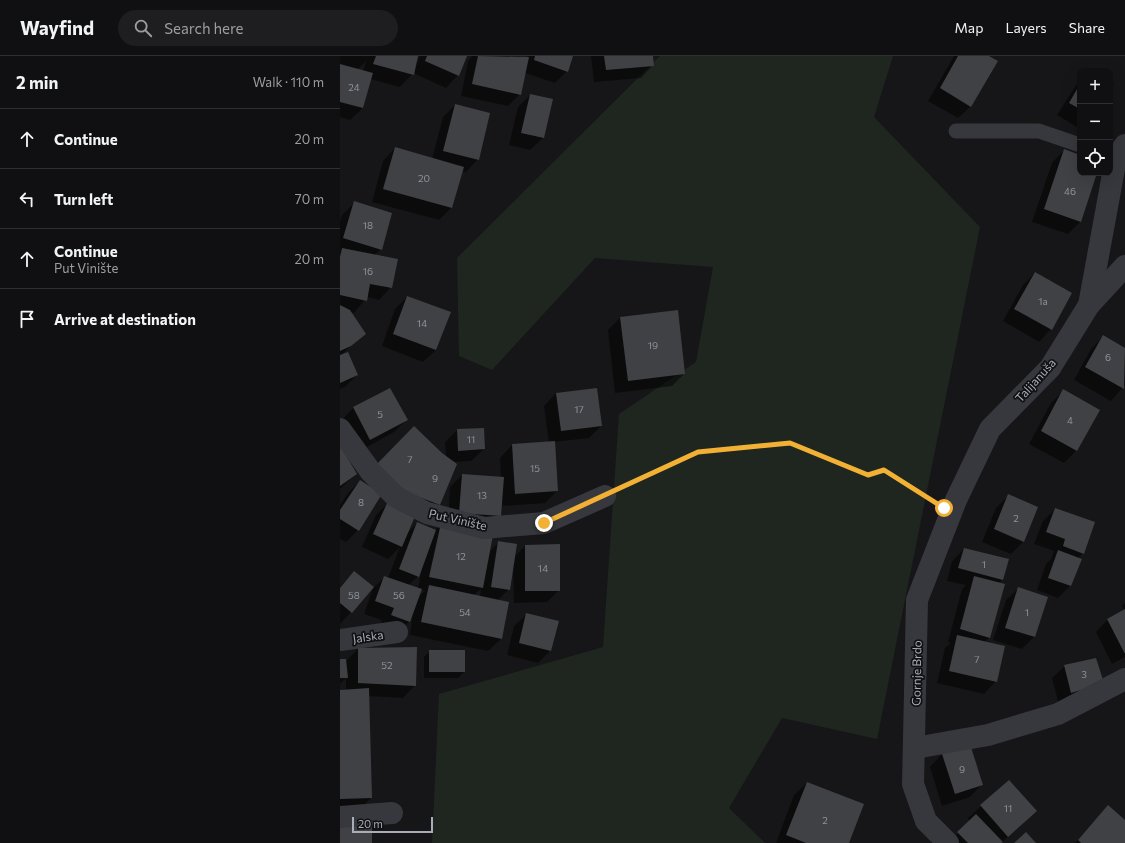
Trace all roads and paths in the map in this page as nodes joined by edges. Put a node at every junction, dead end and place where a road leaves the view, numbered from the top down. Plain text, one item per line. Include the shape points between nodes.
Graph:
1 (956, 131) dead end
2 (1077, 144) edge
3 (1117, 153) edge
4 (1125, 266) edge
5 (1089, 305) junction
6 (340, 430) edge
7 (605, 496) joint
8 (930, 500) dead end
9 (956, 500) joint
10 (397, 632) dead end
11 (340, 640) edge
12 (1125, 679) edge
13 (914, 748) junction
14 (392, 813) dead end
15 (340, 817) edge
16 (948, 843) edge

1 - 2 lane via 1039,131
3 - 5 street
4 - 5 street, Talijanuša
5 - 9 street, Talijanuša via 1050,368 990,428
6 - 7 street, Put Vinište via 370,472 396,497 427,513 484,528 544,523
7 - 8 path via 698,452 790,443 868,475 884,470
9 - 13 street, Gornje Brdo via 917,600
10 - 11 street, Jalska
12 - 13 street via 1058,714 988,735
13 - 16 street, Gornje Brdo via 914,784 918,799 926,821
14 - 15 street

